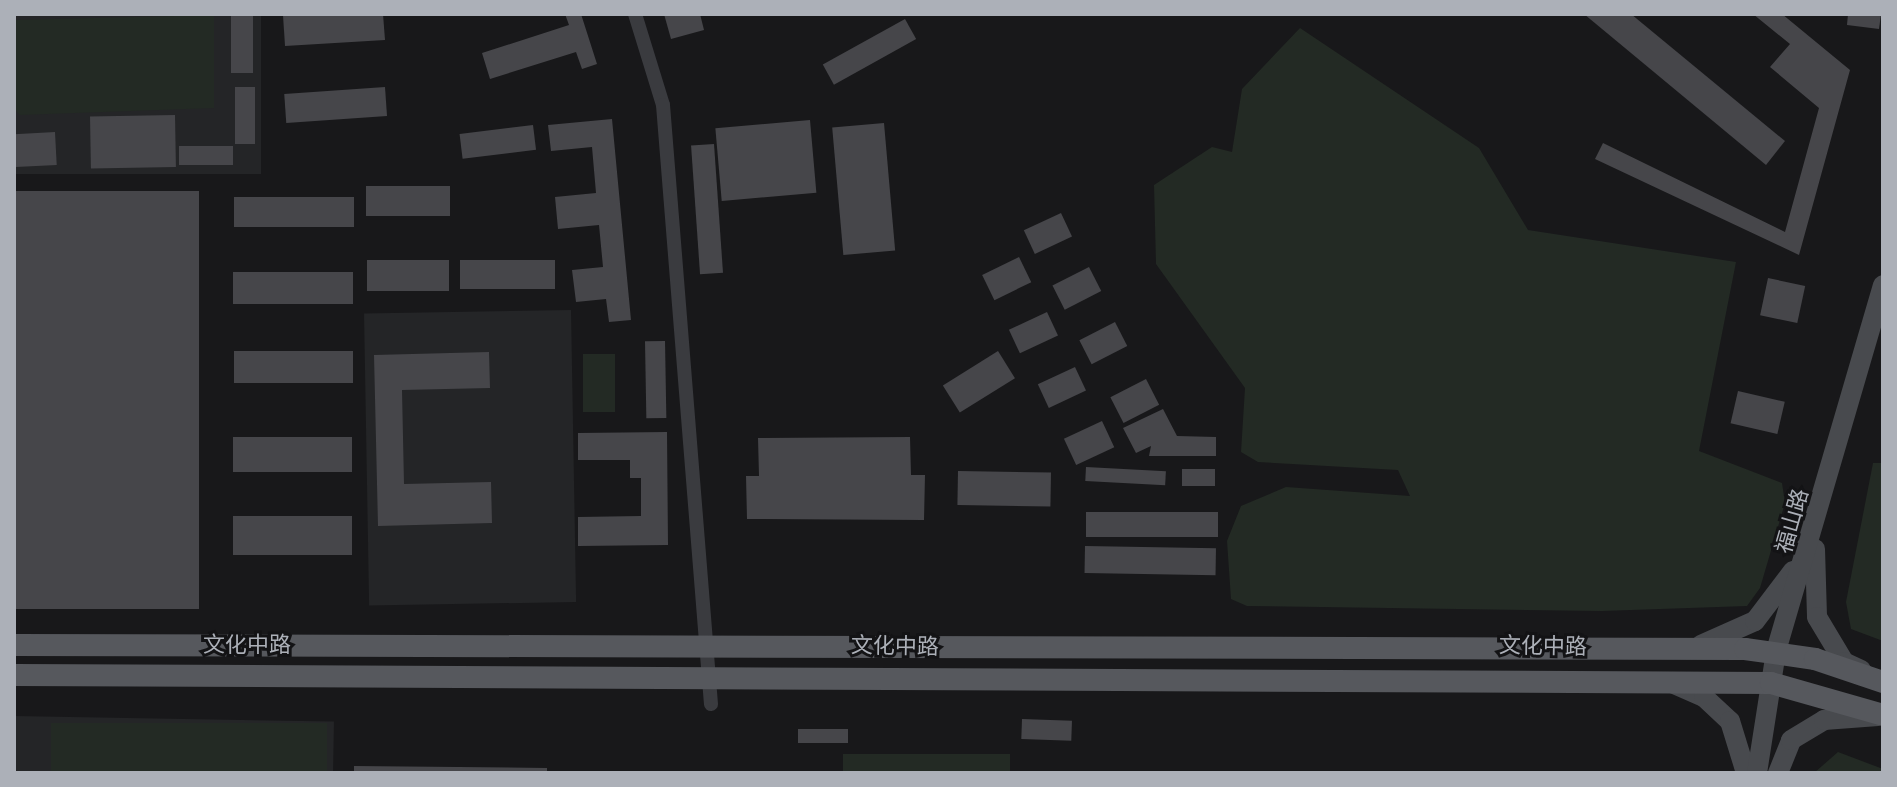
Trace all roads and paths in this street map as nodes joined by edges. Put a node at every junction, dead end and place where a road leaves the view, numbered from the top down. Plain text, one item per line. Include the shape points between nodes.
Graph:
1 (635, 14) edge
2 (1883, 285) edge
3 (1815, 532) junction
4 (710, 643) junction
5 (14, 645) edge
6 (1688, 648) junction
7 (1776, 651) junction
8 (14, 675) edge
9 (712, 675) junction
10 (1883, 682) edge
11 (1672, 683) junction
12 (1771, 683) junction
13 (711, 704) dead end
14 (1883, 715) edge
15 (1746, 773) edge
16 (1757, 773) edge
17 (1778, 773) edge

1 - 4 street via 663,105
2 - 3 main road, 福山路
3 - 6 main road via 1773,606 1733,635
3 - 7 main road, 福山路
3 - 10 main road via 1817,617 1844,662
4 - 5 main road, 文化中路
4 - 6 main road, 文化中路
4 - 9 street
6 - 7 main road, 文化中路
7 - 10 main road, 文化中路
7 - 12 main road, 福山路
8 - 9 main road, 文化中路
9 - 11 main road, 文化中路
9 - 13 street
11 - 12 main road, 文化中路
11 - 15 main road via 1704,697 1730,721
12 - 14 main road, 文化中路
12 - 16 main road, 福山路
14 - 17 main road via 1824,720 1791,740

